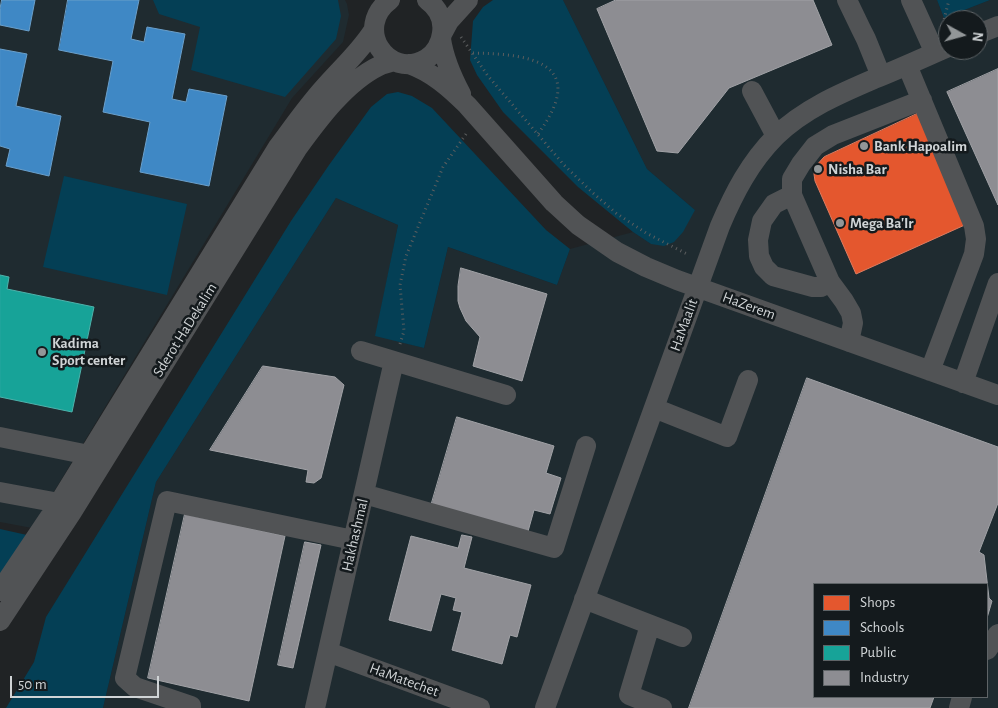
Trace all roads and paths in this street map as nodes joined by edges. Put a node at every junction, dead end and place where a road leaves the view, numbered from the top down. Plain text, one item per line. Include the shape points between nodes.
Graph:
1 (368, 0) edge
2 (390, 0) edge
3 (427, 0) edge
4 (468, 0) edge
5 (847, 0) edge
6 (911, 0) edge
7 (374, 28) junction
8 (444, 31) junction
9 (938, 44) edge
10 (938, 52) edge
11 (472, 53) junction
12 (401, 63) junction
13 (907, 65) junction
14 (881, 76) junction
15 (752, 91) dead end
16 (922, 100) junction
17 (472, 111) junction
18 (538, 134) junction
19 (776, 136) junction
20 (792, 195) junction
21 (706, 263) junction
22 (830, 282) junction
23 (998, 283) edge
24 (698, 288) junction
25 (849, 342) junction
26 (361, 351) dead end
27 (394, 361) junction
28 (930, 371) junction
29 (748, 380) dead end
30 (963, 383) junction
31 (506, 395) dead end
32 (998, 395) edge
33 (654, 408) junction
34 (0, 437) edge
35 (586, 446) dead end
36 (89, 455) junction
37 (0, 492) edge
38 (364, 494) junction
39 (59, 504) junction
40 (353, 540) junction
41 (0, 591) edge
42 (584, 599) junction
43 (0, 621) edge
44 (650, 625) junction
45 (998, 634) edge
46 (682, 637) dead end
47 (988, 649) edge
48 (328, 652) junction
49 (191, 708) edge
50 (315, 708) edge
51 (480, 708) edge
52 (545, 708) edge
53 (662, 708) edge

1 - 7 street, HaZerem
2 - 7 street, Sderot HaDekalim via 377,14
3 - 8 street, HaZerem via 438,12
4 - 8 street
5 - 14 street
6 - 9 street
7 - 12 street, HaZerem via 381,51
7 - 36 street, Sderot HaDekalim via 364,46 322,89 278,147
8 - 11 path
8 - 12 street, Sderot HaDekalim via 430,57 420,62
8 - 17 street, HaZerem via 444,53 451,74
10 - 13 street, HaMaalit
11 - 18 path
11 - 18 path via 524,58 543,65 554,74 558,86 556,102
12 - 17 street, HaZerem via 417,67 435,78
12 - 43 street, Sderot HaDekalim via 379,66 360,78 317,121
13 - 14 street, HaMaalit
13 - 16 street
14 - 19 street, HaMaalit via 819,104
15 - 19 street
16 - 20 street via 833,134 815,146 792,179
16 - 28 street via 974,226 976,239 974,254
17 - 24 street, HaZerem via 554,203 578,225 631,260
17 - 27 path via 443,167 406,256 400,285 404,332
18 - 21 path via 564,165 616,213 646,233
19 - 21 street, HaMaalit via 753,162 735,192
20 - 22 street
20 - 22 street via 774,204 762,222 759,256 773,276 813,287
21 - 24 street, HaMaalit
22 - 25 street via 851,313 853,324
23 - 30 street
24 - 25 street, HaZerem
24 - 33 street, HaMaalit
25 - 28 street, HaZerem
26 - 27 street
27 - 31 street
27 - 38 street, Hakhashmal
28 - 30 street, HaZerem
29 - 33 street via 727,437
30 - 32 street, HaZerem
33 - 42 street, HaMaalit
34 - 36 street
35 - 38 street via 554,548
36 - 39 street, Sderot HaDekalim
37 - 39 street
38 - 40 street, Hakhashmal
39 - 41 street, Sderot HaDekalim
40 - 48 street, Hakhashmal
40 - 49 street via 167,501 125,678 135,687
42 - 44 street
42 - 52 street, HaMaalit
44 - 46 street
44 - 53 street via 629,695
45 - 47 street
48 - 50 street, Hakhashmal
48 - 51 street, HaMatechet

